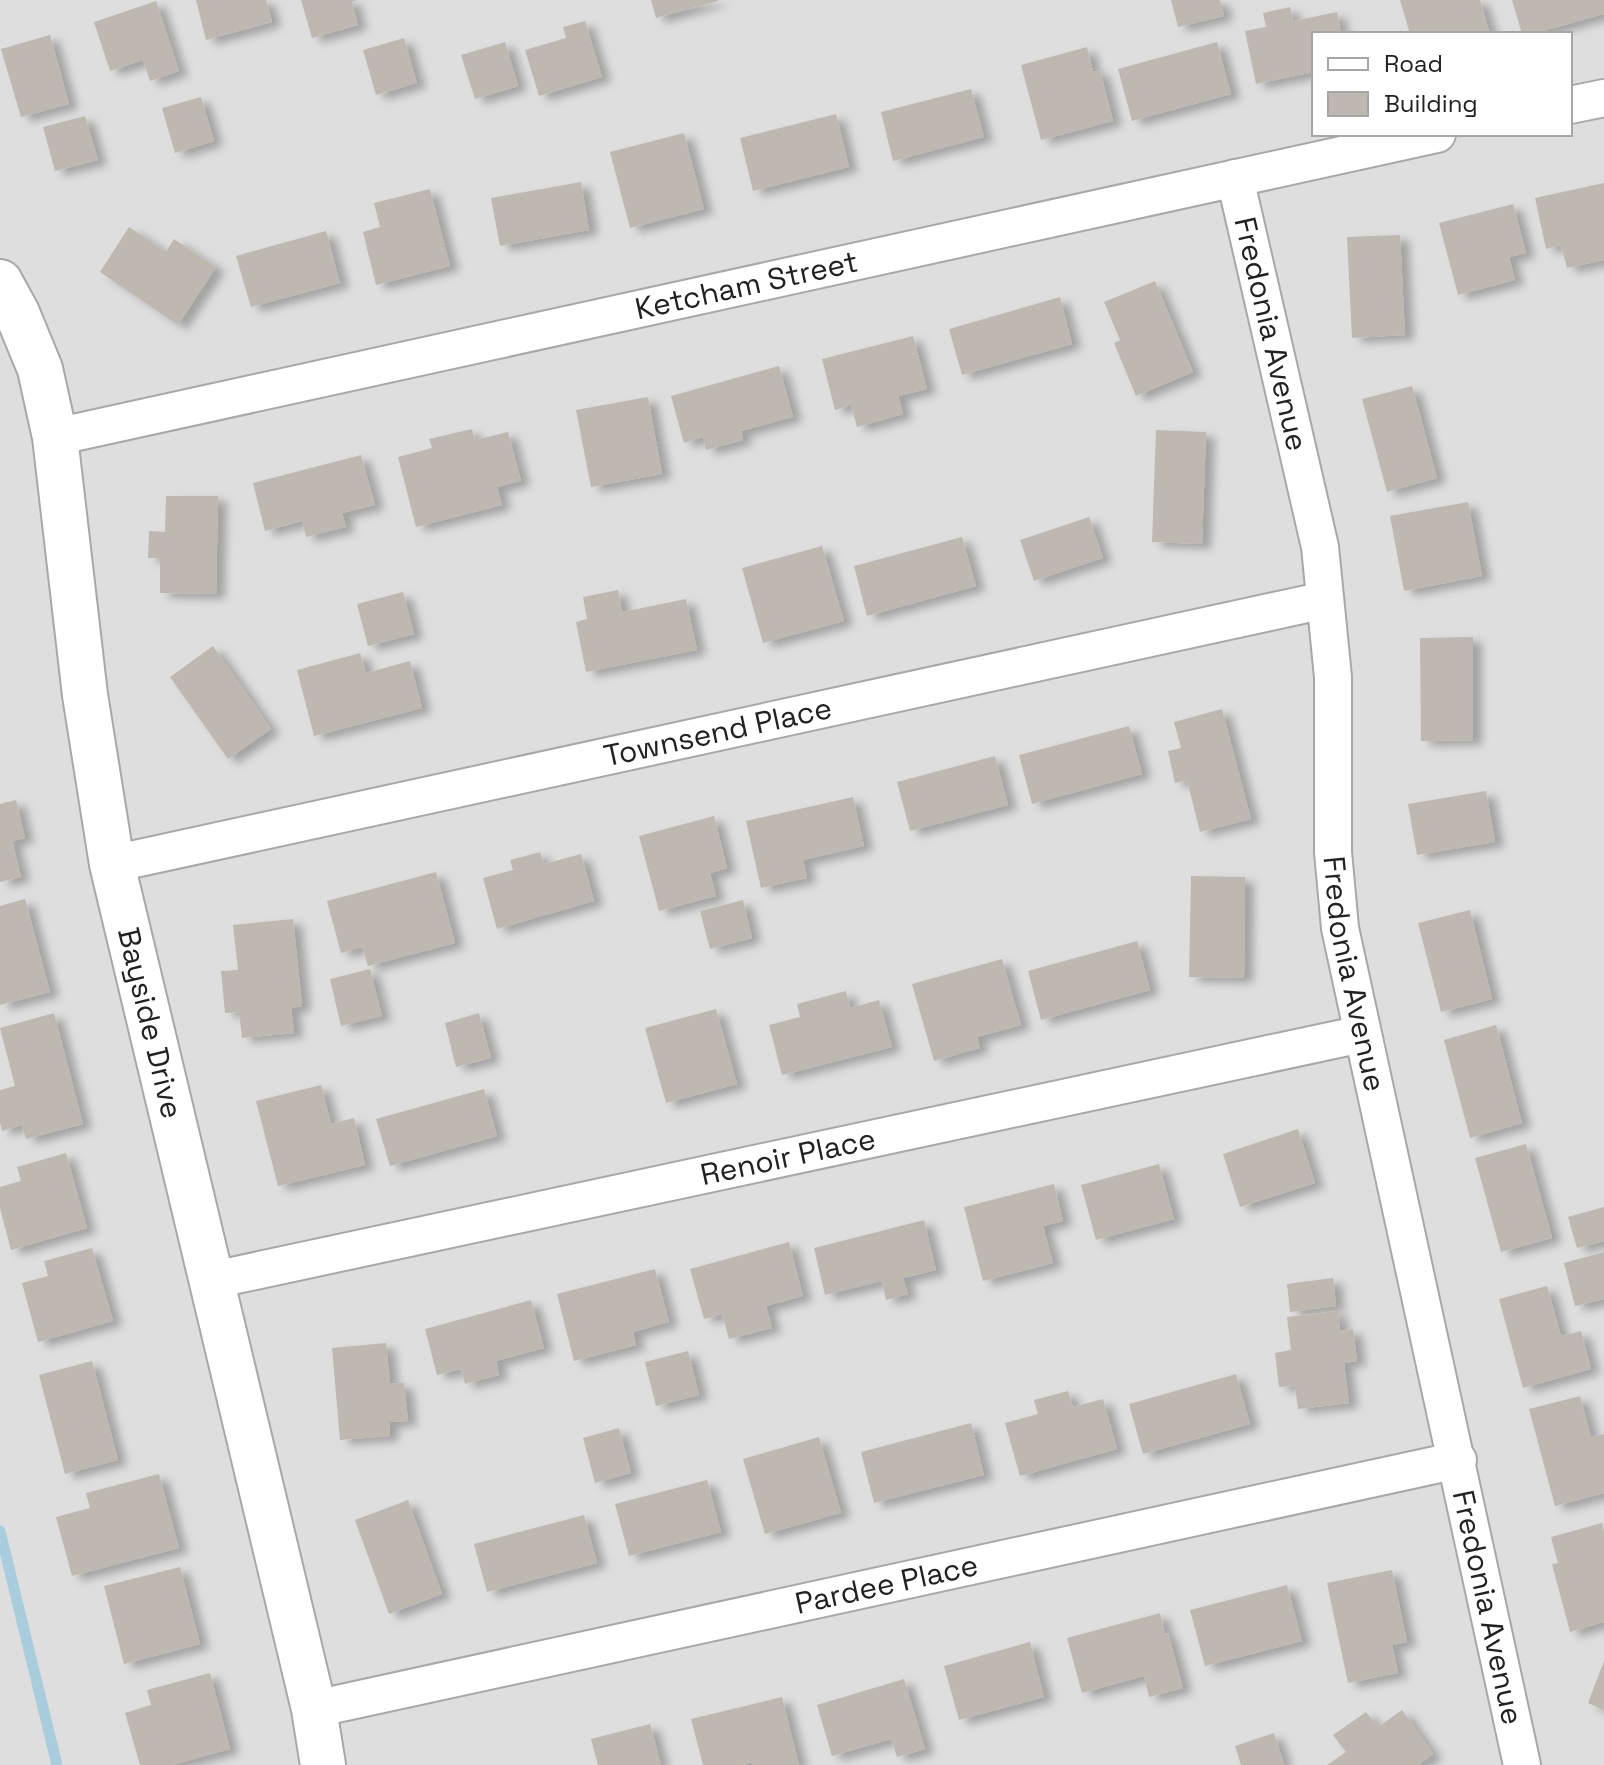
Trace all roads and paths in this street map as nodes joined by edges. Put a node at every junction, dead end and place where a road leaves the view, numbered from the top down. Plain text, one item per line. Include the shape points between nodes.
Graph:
1 (1604, 98) edge
2 (1572, 105) edge
3 (1428, 136) edge
4 (1235, 178) junction
5 (0, 282) edge
6 (55, 437) junction
7 (1325, 600) junction
8 (112, 864) junction
9 (1362, 1034) junction
10 (213, 1280) junction
11 (1458, 1460) junction
12 (314, 1709) junction
13 (323, 1765) edge
14 (1522, 1765) edge

1 - 2 street
3 - 4 street, Ketcham Street
4 - 6 street, Ketcham Street
4 - 7 street, Fredonia Avenue via 1320,547
5 - 6 street, Bayside Drive via 40,369
6 - 8 street, Bayside Drive via 85,695
7 - 8 street, Townsend Place
7 - 9 street, Fredonia Avenue via 1333,677 1333,852 1340,928
8 - 10 street, Bayside Drive
9 - 10 street, Renoir Place
9 - 11 street, Fredonia Avenue
10 - 12 street, Bayside Drive
11 - 12 street, Pardee Place
11 - 14 street, Fredonia Avenue
12 - 13 street, Bayside Drive

